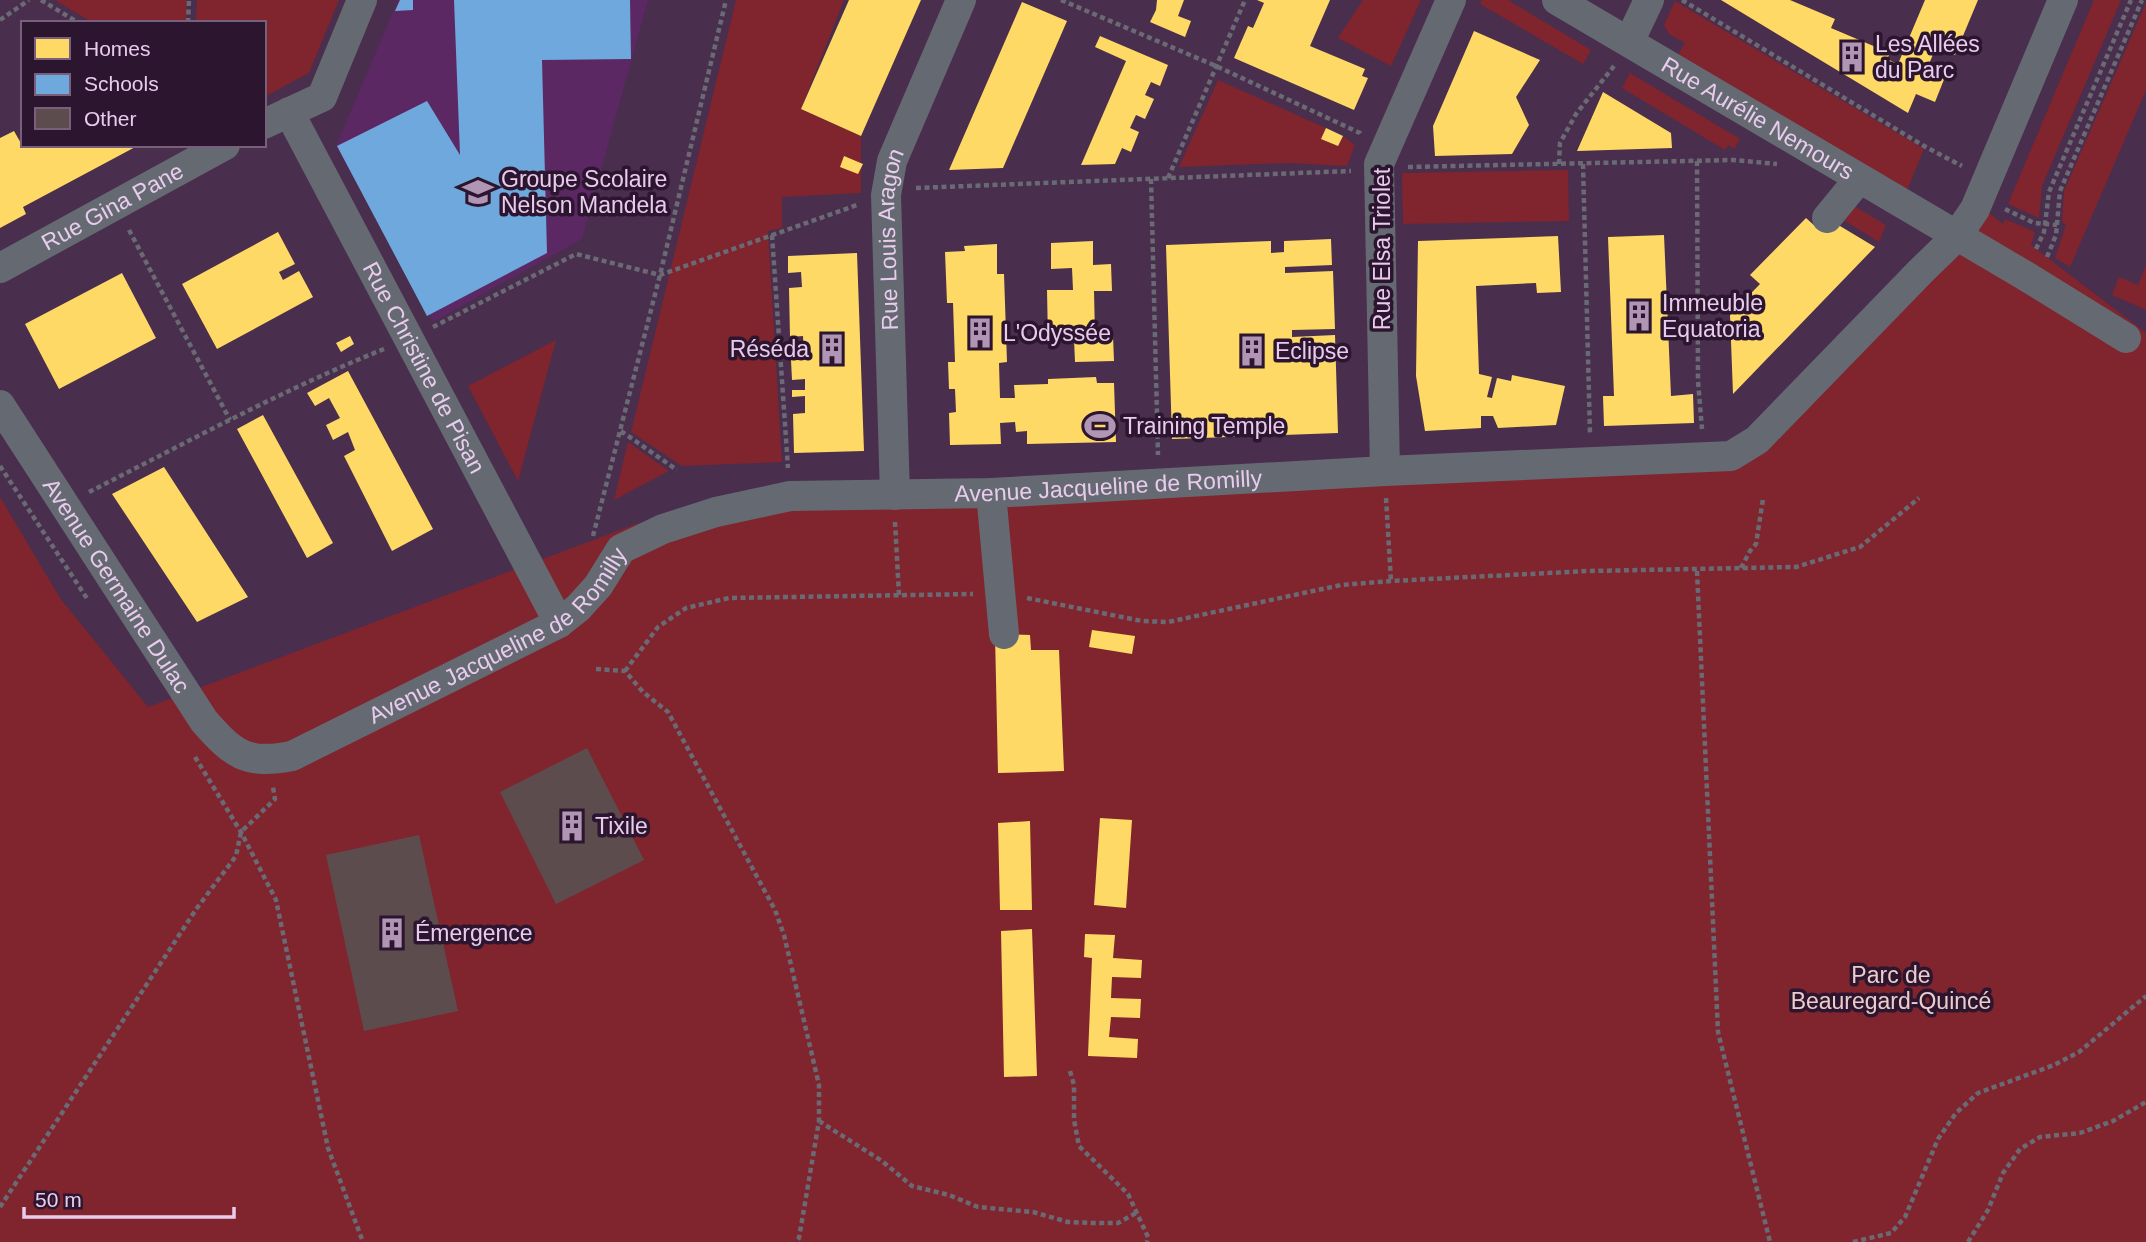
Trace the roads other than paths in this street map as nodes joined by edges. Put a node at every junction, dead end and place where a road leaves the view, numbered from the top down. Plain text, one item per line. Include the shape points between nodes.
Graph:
1 (362, 0) edge
2 (961, 0) edge
3 (1451, 0) edge
4 (1557, 0) edge
5 (1649, 0) edge
6 (2063, 0) edge
7 (1629, 42) junction
8 (277, 118) edge
9 (221, 147) edge
10 (1859, 179) junction
11 (1828, 218) dead end
12 (1956, 237) junction
13 (0, 268) edge
14 (2126, 338) dead end
15 (0, 405) edge
16 (1385, 471) junction
17 (991, 493) junction
18 (895, 495) junction
19 (559, 623) junction
20 (1004, 634) dead end
21 (258, 758) joint

1 - 8 street via 322,97
2 - 18 street, Rue Louis Aragon via 892,161 886,195
3 - 16 street, Rue Elsa Triolet via 1379,164
4 - 7 street, Rue Aurélie Nemours
5 - 7 street
6 - 12 street, Avenue Jacqueline de Romilly via 1975,209
7 - 10 street, Rue Aurélie Nemours
8 - 19 street, Rue Christine de Pisan via 410,339
9 - 13 street, Rue Gina Pane
10 - 11 street
10 - 12 street, Rue Aurélie Nemours
12 - 14 street, Rue Aurélie Nemours
12 - 16 street, Avenue Jacqueline de Romilly via 1757,440 1731,456
15 - 21 street, Avenue Germaine Dulac via 204,721 225,744
16 - 17 street, Avenue Jacqueline de Romilly
17 - 18 street, Avenue Jacqueline de Romilly
17 - 20 street
18 - 19 street, Avenue Jacqueline de Romilly via 790,496 663,528 621,549 598,586
19 - 21 street, Avenue Jacqueline de Romilly via 292,756

